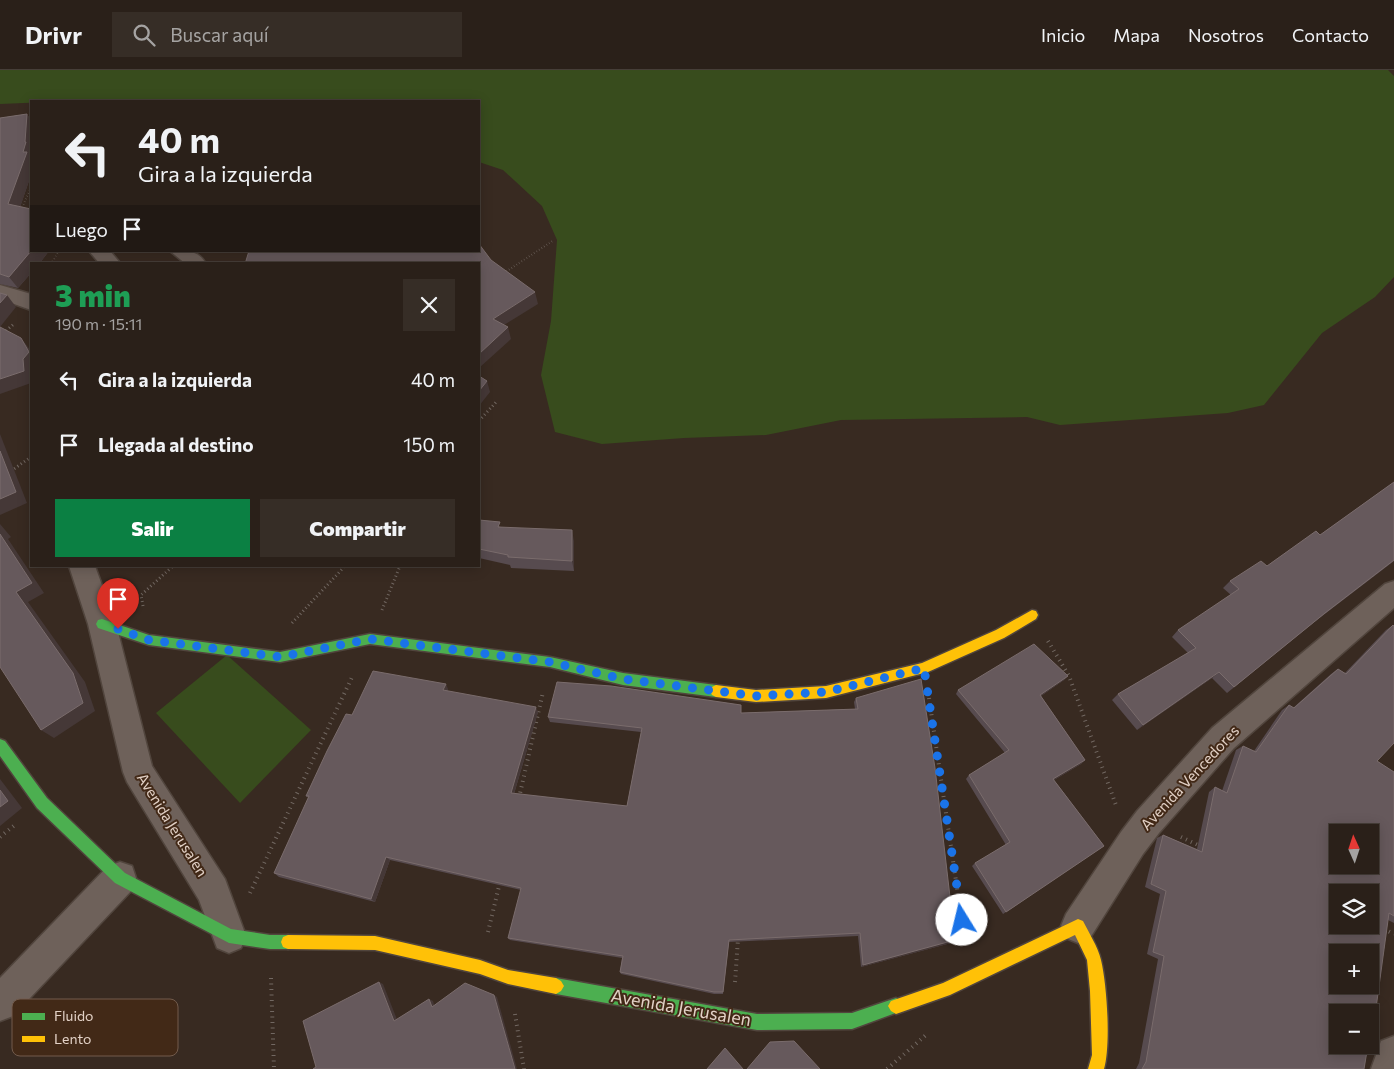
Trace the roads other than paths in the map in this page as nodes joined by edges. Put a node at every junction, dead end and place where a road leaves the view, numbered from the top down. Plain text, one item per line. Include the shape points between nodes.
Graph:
1 (100, 252) edge
2 (182, 252) edge
3 (109, 262) edge
4 (195, 262) edge
5 (0, 292) edge
6 (30, 302) edge
7 (82, 567) edge
8 (1394, 592) edge
9 (1032, 615) road end
10 (102, 624) junction
11 (0, 745) edge
12 (120, 878) junction
13 (1078, 926) junction
14 (229, 936) junction
15 (0, 1003) edge
16 (1394, 1054) edge
17 (1096, 1069) edge
18 (1389, 1069) edge

1 - 3 street
2 - 4 street
5 - 6 street
7 - 10 street, Avenida Jerusalen
8 - 13 street, Avenida Vencedores via 1224,738 1140,833
9 - 10 street via 1000,634 924,668 826,692 756,696 623,679 550,662 370,639 280,657 149,640
10 - 14 street, Avenida Jerusalen via 138,772 213,890
11 - 12 street, Avenida Jerusalen via 42,803
12 - 14 street, Avenida Jerusalen
12 - 15 street
13 - 14 street, Avenida Jerusalen via 945,990 852,1021 757,1022 508,977 480,967 375,943 270,942
13 - 17 street via 1094,959 1100,1055
16 - 18 street

